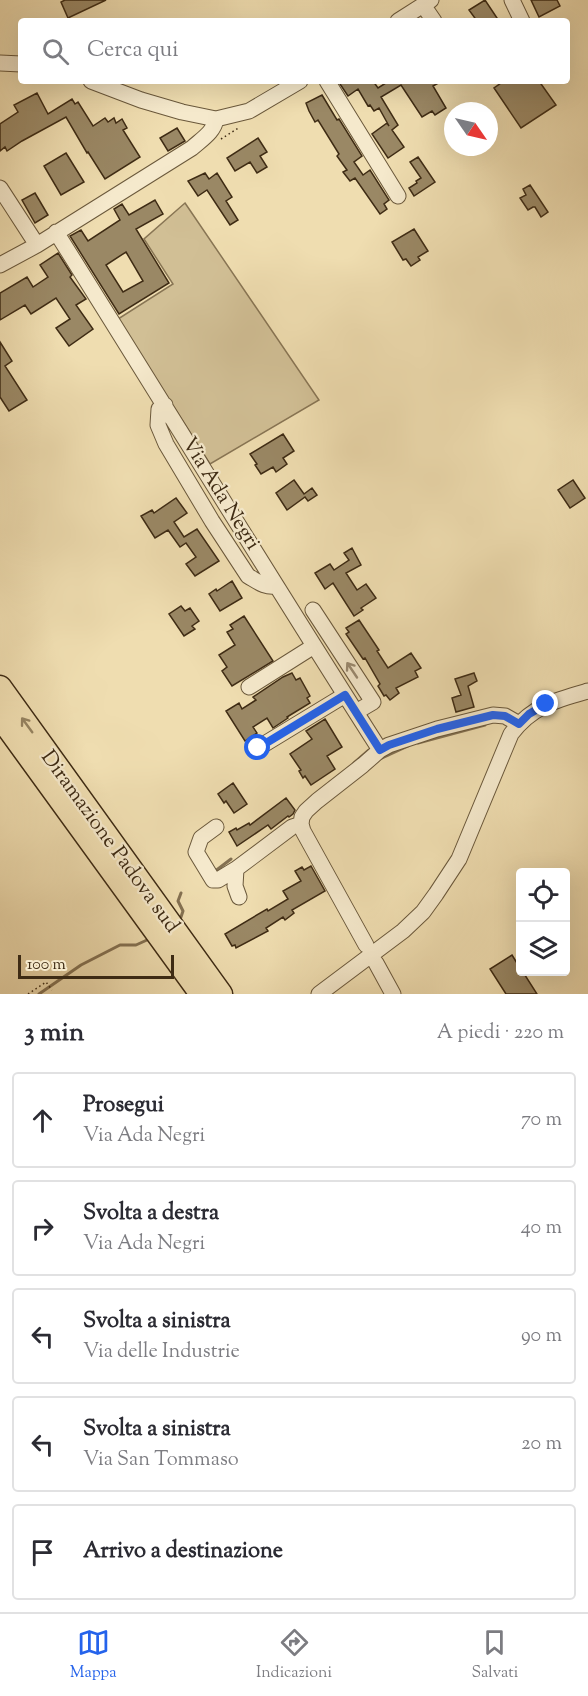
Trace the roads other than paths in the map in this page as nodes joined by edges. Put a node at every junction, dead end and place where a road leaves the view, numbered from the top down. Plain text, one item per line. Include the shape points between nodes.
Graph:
1 (512, 0) edge
2 (427, 3) edge
3 (403, 18) edge
4 (433, 18) edge
5 (521, 18) edge
6 (0, 63) edge
7 (18, 64) edge
8 (99, 84) edge
9 (288, 84) edge
10 (329, 84) edge
11 (273, 88) edge
12 (216, 118) junction
13 (0, 188) edge
14 (398, 196) dead end
15 (56, 232) junction
16 (37, 245) junction
17 (0, 265) edge
18 (297, 619) junction
19 (314, 646) junction
20 (0, 687) edge
21 (249, 687) dead end
22 (588, 691) edge
23 (345, 695) junction
24 (356, 712) junction
25 (0, 717) edge
26 (519, 724) junction
27 (258, 748) dead end
28 (380, 750) junction
29 (301, 824) junction
30 (216, 827) dead end
31 (236, 869) junction
32 (239, 897) dead end
33 (366, 945) dead end
34 (375, 963) dead end
35 (201, 994) edge
36 (221, 994) edge
37 (319, 994) edge
38 (393, 994) edge

1 - 5 street
2 - 3 street
2 - 4 street
6 - 7 street
8 - 12 street via 161,106
9 - 11 street
10 - 14 street
11 - 12 street via 249,111
12 - 15 street via 211,132 192,148
13 - 16 street
15 - 16 street
15 - 18 street, Via Ada Negri
16 - 17 street
18 - 19 street, Via Ada Negri
24 -> 18 street via 373,702 320,606
19 - 21 street
19 - 23 street, Via Ada Negri
36 -> 20 highway, Diramazione Padova sud
22 - 26 street via 538,709
23 - 24 street, Via Ada Negri
23 - 27 street
24 - 28 street, Via Ada Negri
25 - 35 highway, Diramazione Padova sud
26 - 28 street via 493,715 437,729
26 - 37 street via 511,734 459,859 423,912
28 - 29 street via 312,806
29 - 31 street
29 - 33 street
30 - 31 street via 201,838 196,852 213,880
31 - 32 street
34 - 38 street

